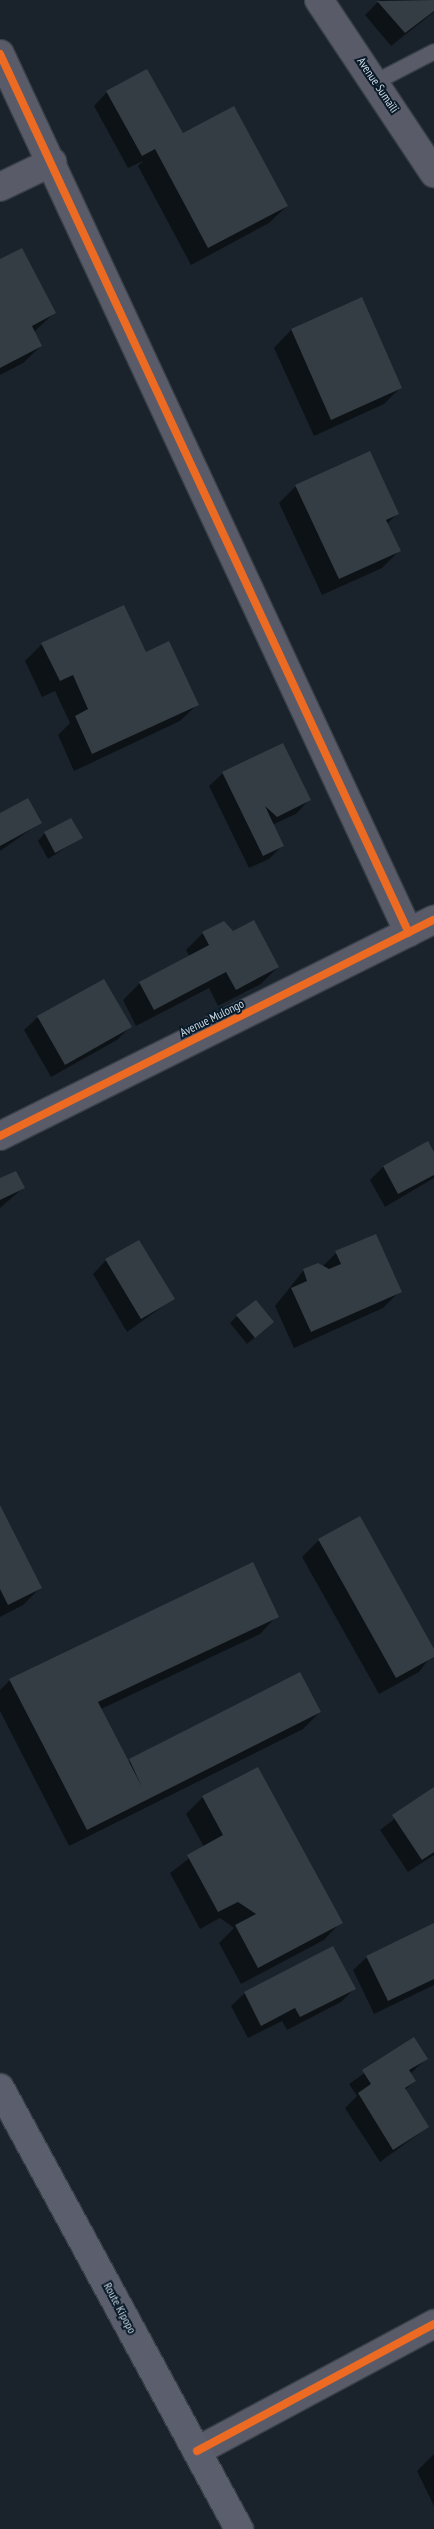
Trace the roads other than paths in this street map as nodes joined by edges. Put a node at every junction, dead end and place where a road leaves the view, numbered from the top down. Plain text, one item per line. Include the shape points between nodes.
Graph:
1 (319, 0) edge
2 (434, 51) edge
3 (0, 54) edge
4 (376, 81) junction
5 (52, 162) junction
6 (434, 173) edge
7 (0, 187) edge
8 (434, 920) edge
9 (409, 932) junction
10 (0, 1136) edge
11 (0, 2088) edge
12 (434, 2324) edge
13 (196, 2451) junction
14 (239, 2529) edge

1 - 4 street, Avenue Sumaïli
2 - 4 lane
3 - 5 street
4 - 6 street, Avenue Sumaïli
5 - 7 street
5 - 9 street
8 - 9 street, Avenue Mulongo
9 - 10 street, Avenue Mulongo
11 - 13 main road, Route Kipopo
12 - 13 street
13 - 14 main road, Route Kipopo

